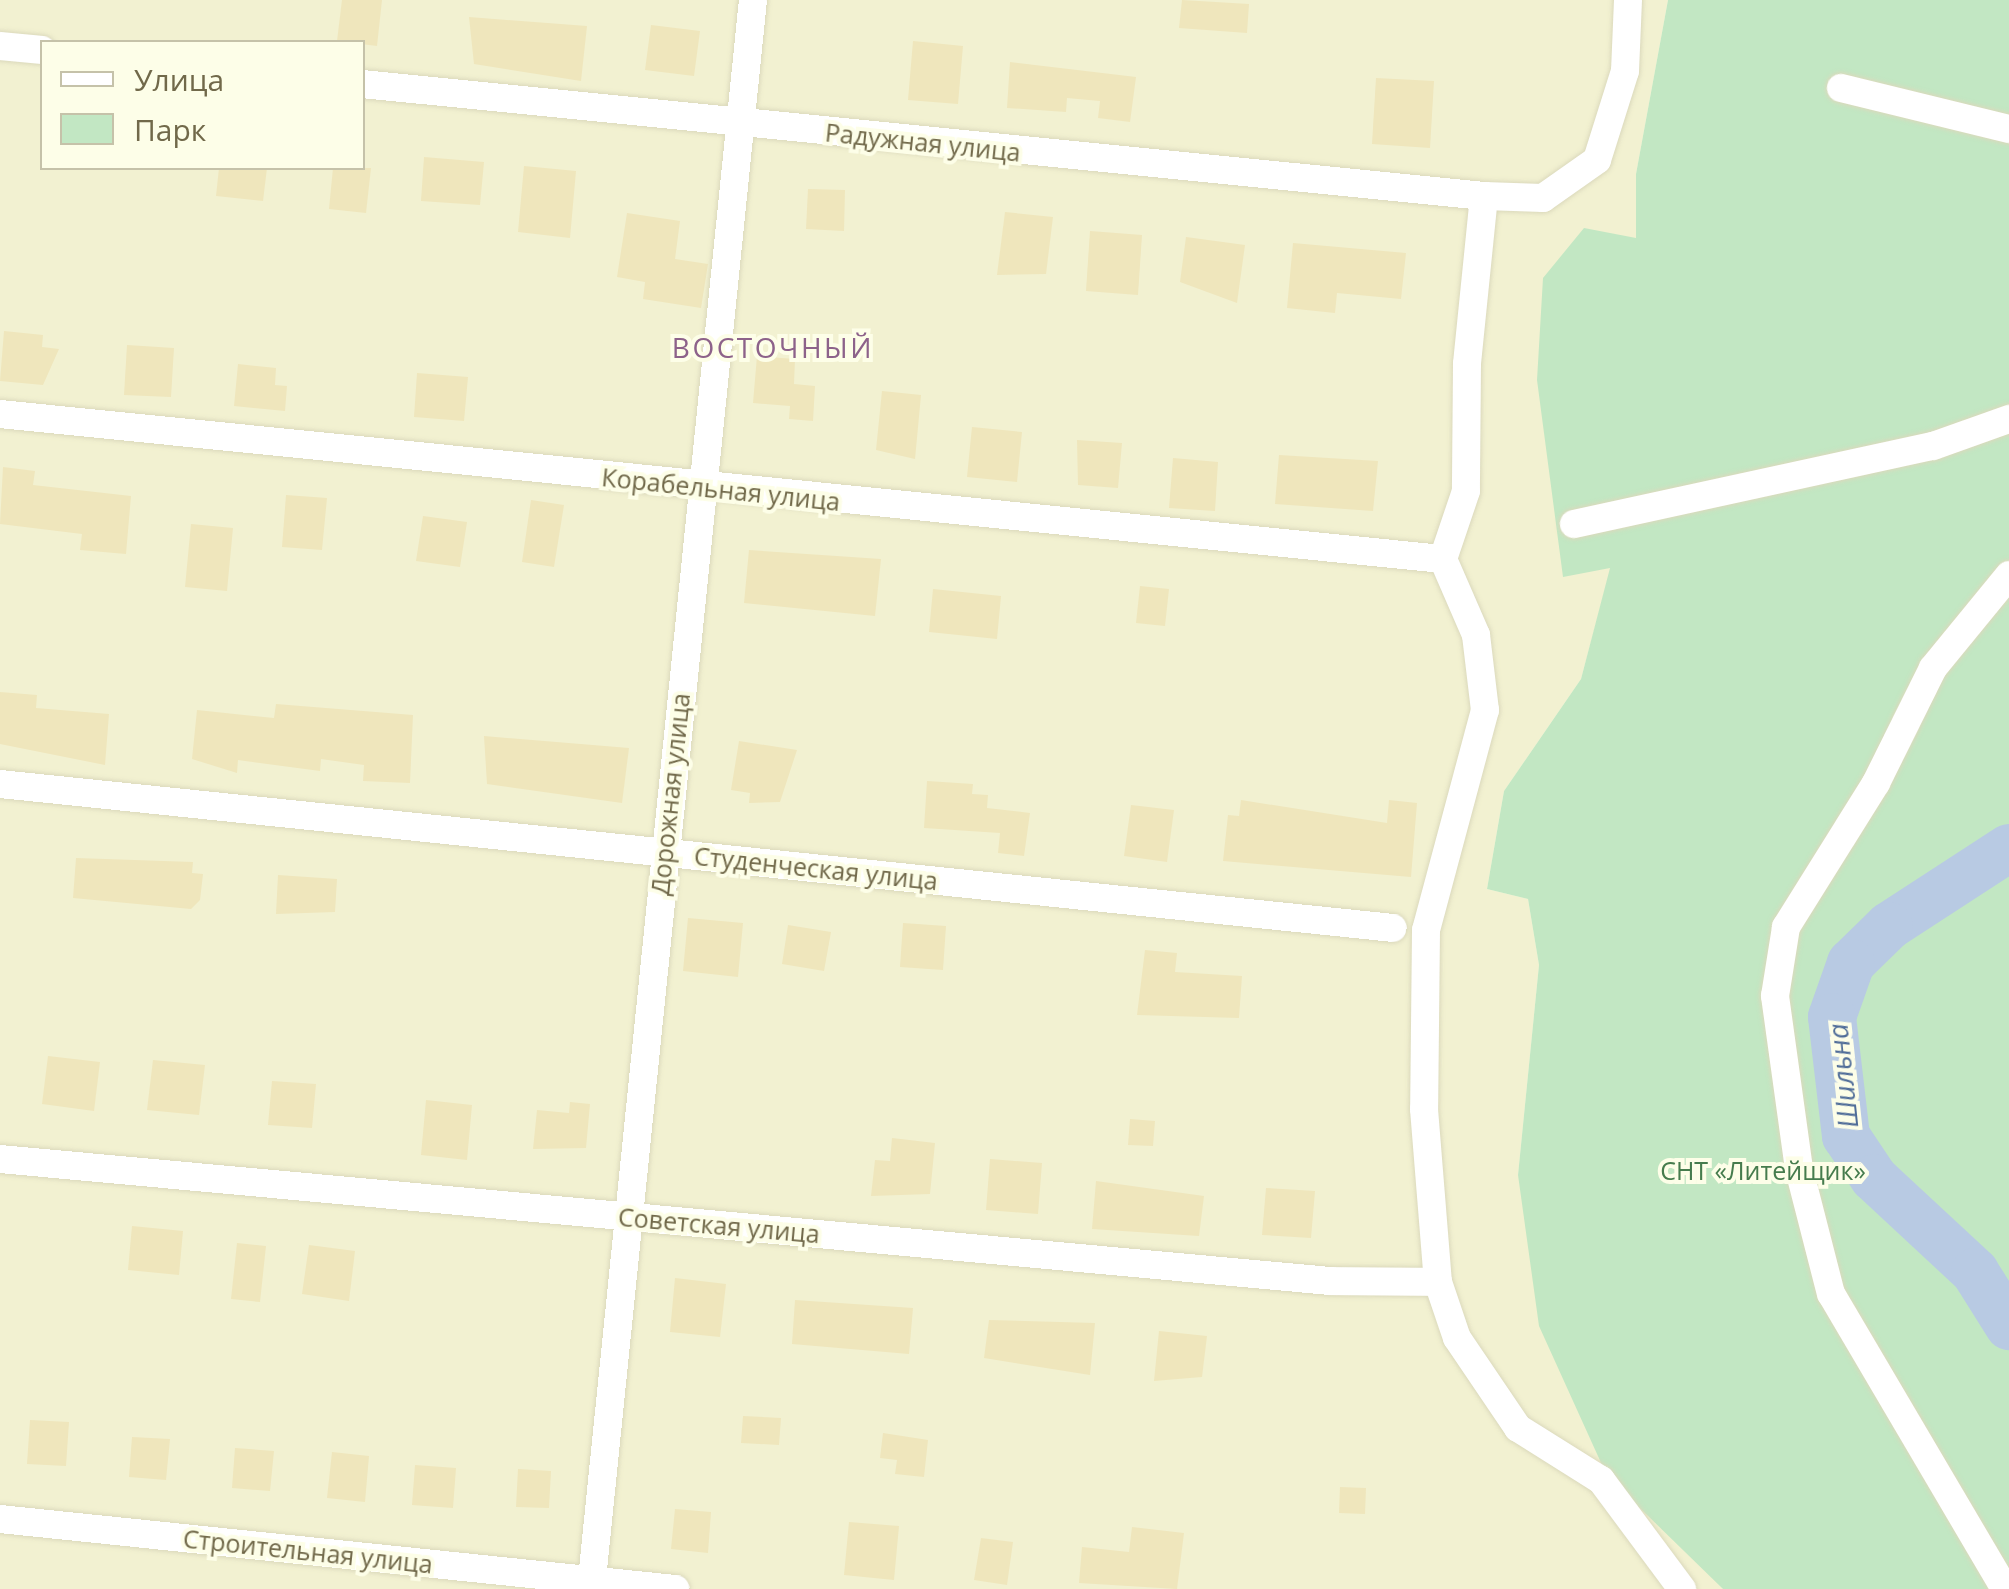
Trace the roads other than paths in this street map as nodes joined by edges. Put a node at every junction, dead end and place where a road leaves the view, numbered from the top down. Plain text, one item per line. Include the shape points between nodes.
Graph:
1 (754, 0) edge
2 (1628, 0) edge
3 (0, 46) edge
4 (40, 50) edge
5 (365, 84) edge
6 (1841, 88) dead end
7 (739, 124) junction
8 (2009, 129) edge
9 (1484, 196) junction
10 (0, 414) edge
11 (2009, 419) edge
12 (702, 488) junction
13 (1574, 524) dead end
14 (1443, 560) junction
15 (2009, 575) edge
16 (0, 784) edge
17 (663, 852) junction
18 (1394, 928) dead end
19 (0, 1159) edge
20 (629, 1218) junction
21 (1438, 1282) junction
22 (0, 1519) edge
23 (591, 1585) edge
24 (675, 1589) edge
25 (1682, 1589) edge
26 (2006, 1589) edge

1 - 7 street, Дорожная улица
2 - 9 street, Радужная улица via 1624,71 1597,160 1543,198
3 - 4 street
5 - 7 street, Радужная улица
6 - 8 street
7 - 9 street, Радужная улица
7 - 12 street, Дорожная улица
9 - 14 street via 1466,364 1466,491
10 - 12 street, Корабельная улица
11 - 13 street via 1932,446
12 - 14 street, Корабельная улица
12 - 17 street, Дорожная улица
14 - 21 street via 1485,673 1485,710 1422,968
15 - 26 street via 1933,668 1876,783 1786,927 1774,996 1799,1168 1831,1294
16 - 17 street, Студенческая улица
17 - 18 street, Студенческая улица
17 - 20 street, Дорожная улица
19 - 20 street, Советская улица
20 - 21 street, Советская улица via 1331,1280
20 - 23 street, Дорожная улица
21 - 25 street via 1457,1338 1518,1428 1601,1480
22 - 23 street, Строительная улица
23 - 24 street, Строительная улица

